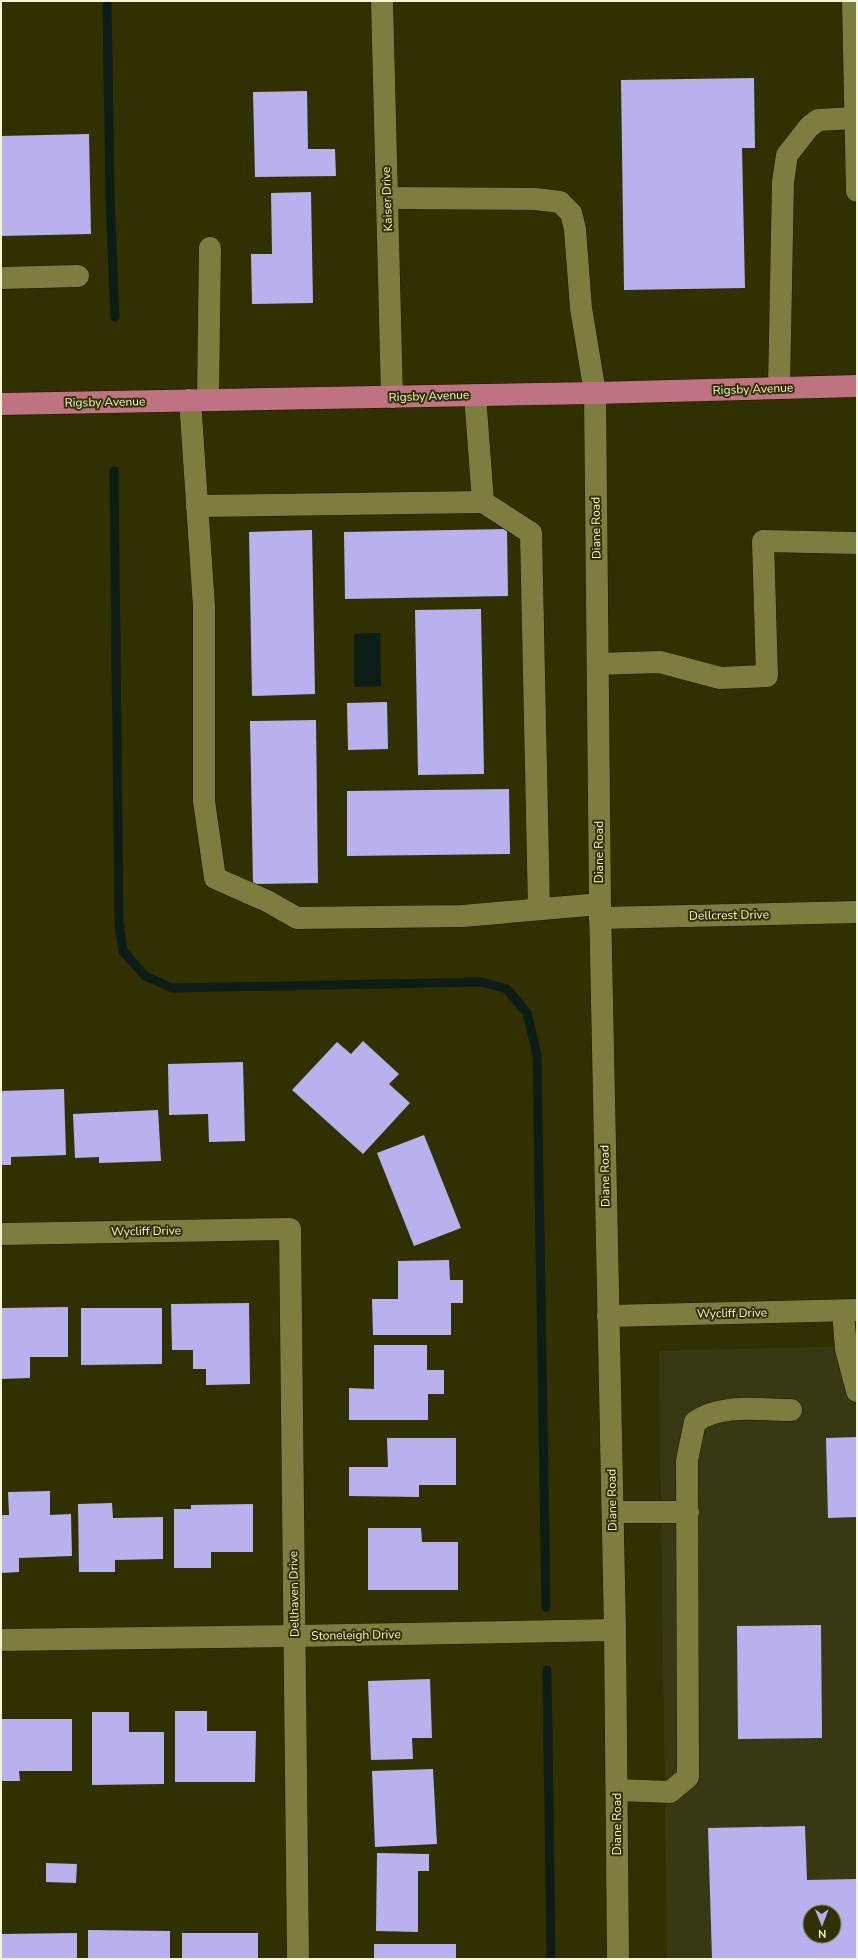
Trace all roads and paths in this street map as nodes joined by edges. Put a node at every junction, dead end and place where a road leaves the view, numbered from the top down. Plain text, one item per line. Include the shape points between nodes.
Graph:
1 (382, 1) edge
2 (853, 1) edge
3 (855, 118) junction
4 (857, 191) edge
5 (387, 198) junction
6 (210, 248) dead end
7 (78, 276) dead end
8 (1, 278) edge
9 (857, 386) edge
10 (780, 388) junction
11 (595, 393) junction
12 (475, 395) junction
13 (392, 397) junction
14 (199, 400) junction
15 (1, 404) edge
16 (484, 502) junction
17 (197, 506) junction
18 (857, 543) edge
19 (598, 664) junction
20 (539, 909) junction
21 (600, 911) junction
22 (857, 912) edge
23 (290, 1229) joint
24 (1, 1234) edge
25 (850, 1311) edge
26 (608, 1316) junction
27 (857, 1391) edge
28 (791, 1410) dead end
29 (613, 1512) junction
30 (688, 1512) junction
31 (616, 1630) junction
32 (294, 1636) junction
33 (1, 1640) edge
34 (617, 1790) junction
35 (298, 1959) edge
36 (618, 1959) edge

1 - 5 street, Kaiser Drive
2 - 3 street
3 - 4 street
3 - 10 street via 818,120 809,127 787,155 783,182
5 - 11 street, Diane Road via 535,199 560,202 571,213 575,229 581,308
5 - 13 street, Kaiser Drive
6 - 14 street
7 - 8 street
9 - 10 main road, Rigsby Avenue
10 - 11 main road, Rigsby Avenue
11 - 12 main road, Rigsby Avenue
11 - 19 street, Diane Road
12 - 13 main road, Rigsby Avenue
12 - 16 street
13 - 14 main road, Rigsby Avenue
14 - 15 main road, Rigsby Avenue
14 - 17 street
16 - 17 street
16 - 20 street via 531,533
17 - 20 street, Dellcrest Drive via 204,606 204,801 215,878 267,901 297,918 463,916
18 - 19 street via 763,541 767,676 720,678 660,662
19 - 21 street, Diane Road
20 - 21 street, Dellcrest Drive
21 - 22 street, Dellcrest Drive
21 - 26 street, Diane Road
23 - 24 street, Wycliff Drive
23 - 32 street, Dellhaven Drive
25 - 26 street, Wycliff Drive
25 - 27 street via 846,1349
26 - 29 street, Diane Road
28 - 30 street via 733,1409 706,1414 695,1422 687,1460
29 - 30 street
29 - 31 street, Diane Road
30 - 34 street via 688,1777 670,1792
31 - 32 street, Stoneleigh Drive
31 - 34 street, Diane Road
32 - 33 street, Stoneleigh Drive
32 - 35 street, Dellhaven Drive
34 - 36 street, Diane Road

